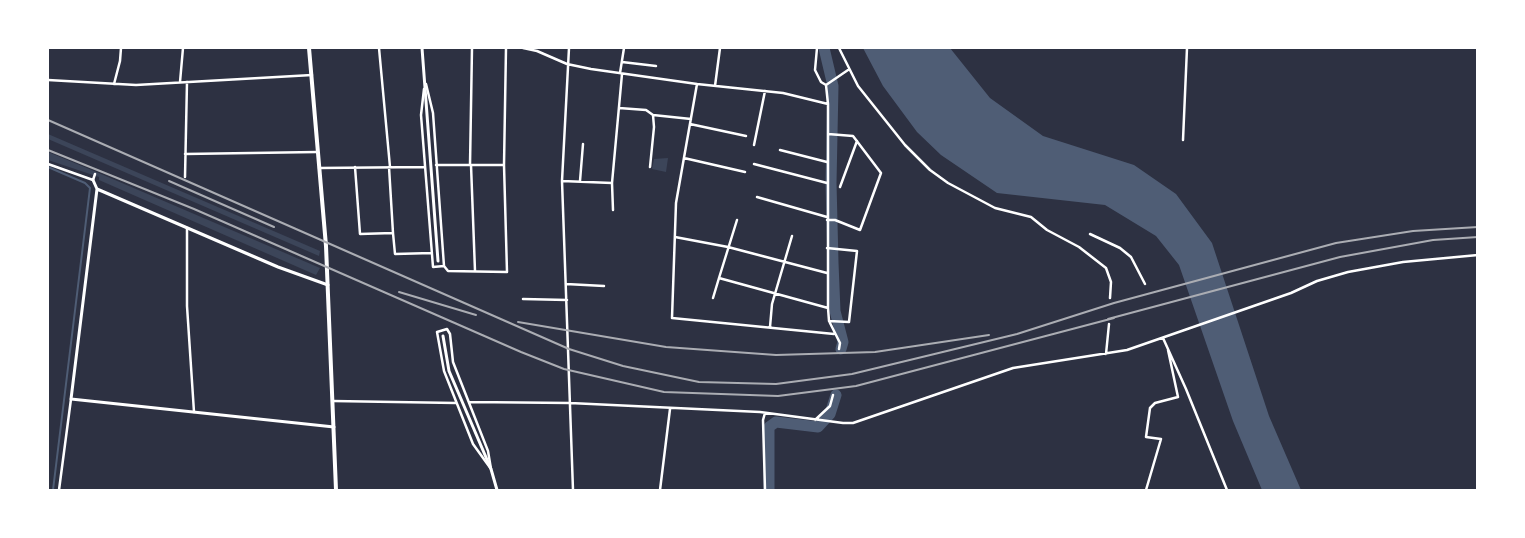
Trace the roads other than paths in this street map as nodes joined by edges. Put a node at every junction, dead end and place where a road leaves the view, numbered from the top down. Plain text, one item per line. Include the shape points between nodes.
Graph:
1 (121, 48) edge
2 (183, 48) edge
3 (309, 48) edge
4 (379, 48) edge
5 (422, 48) edge
6 (472, 48) edge
7 (506, 48) edge
8 (524, 48) edge
9 (569, 48) edge
10 (624, 48) edge
11 (720, 48) edge
12 (817, 48) edge
13 (839, 48) edge
14 (1187, 48) edge
15 (622, 62) junction
16 (567, 64) junction
17 (656, 66) dead end
18 (848, 70) junction
19 (621, 74) junction
20 (312, 75) junction
21 (48, 80) edge
22 (180, 82) junction
23 (187, 82) junction
24 (425, 82) junction
25 (114, 84) junction
26 (697, 84) junction
27 (826, 85) junction
28 (715, 86) junction
29 (765, 91) junction
30 (828, 104) junction
31 (619, 108) junction
32 (653, 115) junction
33 (691, 119) junction
34 (690, 124) junction
35 (829, 134) junction
36 (746, 136) dead end
37 (1183, 140) dead end
38 (857, 141) junction
39 (583, 144) dead end
40 (754, 145) dead end
41 (780, 150) dead end
42 (318, 152) junction
43 (184, 154) junction
44 (684, 158) junction
45 (827, 162) junction
46 (48, 164) edge
47 (754, 164) dead end
48 (436, 165) junction
49 (470, 165) junction
50 (504, 165) junction
51 (425, 166) junction
52 (650, 166) dead end
53 (355, 167) junction
54 (389, 167) junction
55 (319, 168) junction
56 (745, 172) dead end
57 (95, 174) dead end
58 (185, 177) dead end
59 (93, 180) junction
60 (562, 181) junction
61 (580, 182) junction
62 (612, 183) junction
63 (827, 183) junction
64 (840, 187) dead end
65 (97, 189) junction
66 (757, 197) dead end
67 (613, 210) dead end
68 (828, 219) junction
69 (737, 220) dead end
70 (187, 228) junction
71 (393, 232) junction
72 (1090, 234) dead end
73 (792, 236) dead end
74 (674, 237) junction
75 (728, 247) junction
76 (828, 248) junction
77 (432, 254) junction
78 (1478, 255) edge
79 (438, 261) dead end
80 (784, 262) junction
81 (444, 266) junction
82 (475, 271) junction
83 (827, 273) junction
84 (719, 278) junction
85 (566, 284) junction
86 (1145, 284) dead end
87 (328, 285) junction
88 (604, 286) dead end
89 (774, 293) junction
90 (714, 298) dead end
91 (1110, 298) dead end
92 (523, 299) dead end
93 (567, 300) junction
94 (828, 308) junction
95 (829, 320) junction
96 (1109, 324) dead end
97 (770, 327) junction
98 (834, 334) junction
99 (443, 336) dead end
100 (1163, 338) junction
101 (839, 349) dead end
102 (1168, 350) junction
103 (1106, 354) junction
104 (833, 395) dead end
105 (71, 399) junction
106 (333, 401) junction
107 (469, 402) junction
108 (456, 403) junction
109 (570, 403) junction
110 (670, 409) junction
111 (194, 412) junction
112 (765, 414) junction
113 (815, 420) junction
114 (334, 427) junction
115 (490, 469) junction
116 (59, 490) edge
117 (336, 490) edge
118 (497, 490) edge
119 (573, 490) edge
120 (660, 490) edge
121 (765, 490) edge
122 (1146, 490) edge
123 (1227, 490) edge

1 - 25 street
2 - 22 street
3 - 20 main road
4 - 54 street
5 - 24 street
6 - 49 street
7 - 50 street
8 - 16 street
9 - 16 street
10 - 15 street
11 - 28 street
12 - 27 street via 815,70
13 - 18 street
14 - 37 street
15 - 17 street
15 - 19 street
16 - 19 street
16 - 60 street
18 - 27 street
18 - 91 street via 879,113 930,170 995,208 1031,217 1047,230 1079,246 1106,268 1111,282
19 - 26 street
19 - 31 street
20 - 23 street
20 - 42 main road
21 - 25 street
22 - 23 street
22 - 25 street via 136,86
23 - 43 street
24 - 48 street via 433,113
24 - 51 street via 421,115
24 - 79 street
26 - 28 street
26 - 33 street
27 - 30 street
28 - 29 street
29 - 30 street
29 - 40 street
30 - 35 street
31 - 32 street via 646,110
31 - 62 street
32 - 33 street
32 - 52 street
33 - 34 street
34 - 36 street
34 - 44 street
35 - 38 street via 853,136
35 - 45 street
38 - 64 street
38 - 68 street via 881,173 860,230
39 - 61 street
41 - 45 street
42 - 43 street
42 - 55 main road
43 - 58 street
44 - 56 street
44 - 74 street
45 - 63 street
46 - 59 street
47 - 63 street
48 - 49 street
48 - 81 street
49 - 50 street
49 - 82 street
50 - 82 street via 506,272
51 - 54 street
51 - 77 street
53 - 54 street
53 - 55 street
53 - 71 street via 360,234
54 - 71 street
55 - 87 main road
57 - 59 street
59 - 65 street
60 - 61 street
60 - 85 street
61 - 62 street
62 - 67 street
63 - 68 street
65 - 70 street
65 - 105 street
66 - 68 street
68 - 76 street
69 - 75 street
70 - 87 street
70 - 111 street via 187,306
71 - 77 street via 395,254
72 - 86 street via 1132,257
73 - 80 street
74 - 75 street
74 - 97 street via 672,318
75 - 80 street
75 - 84 street
76 - 83 street
76 - 95 street via 857,251 849,322
77 - 81 street via 433,267
78 - 100 street via 1403,262 1348,272
80 - 83 street
80 - 89 street
81 - 82 street via 448,270
83 - 94 street
84 - 89 street
84 - 90 street
85 - 88 street
85 - 93 street
87 - 106 main road
89 - 94 street
89 - 97 street
92 - 93 street
93 - 109 street
94 - 95 street
95 - 98 street
96 - 103 street
97 - 98 street
98 - 101 street via 840,343
99 - 115 street via 449,371
100 - 102 street
100 - 103 street
102 - 122 street via 1178,397 1155,403 1150,408 1146,437 1161,439
102 - 123 street
103 - 113 street via 1013,368 983,376 853,423
104 - 113 street via 830,406
105 - 111 street
105 - 116 street
106 - 108 street
106 - 114 main road
107 - 108 street via 453,362 448,331 439,330 439,351
107 - 109 street
107 - 115 street via 488,451
108 - 115 street via 473,444
109 - 110 street
109 - 119 street
110 - 112 street
110 - 120 street
111 - 114 street
112 - 113 street
112 - 121 street
114 - 117 main road
115 - 118 street

